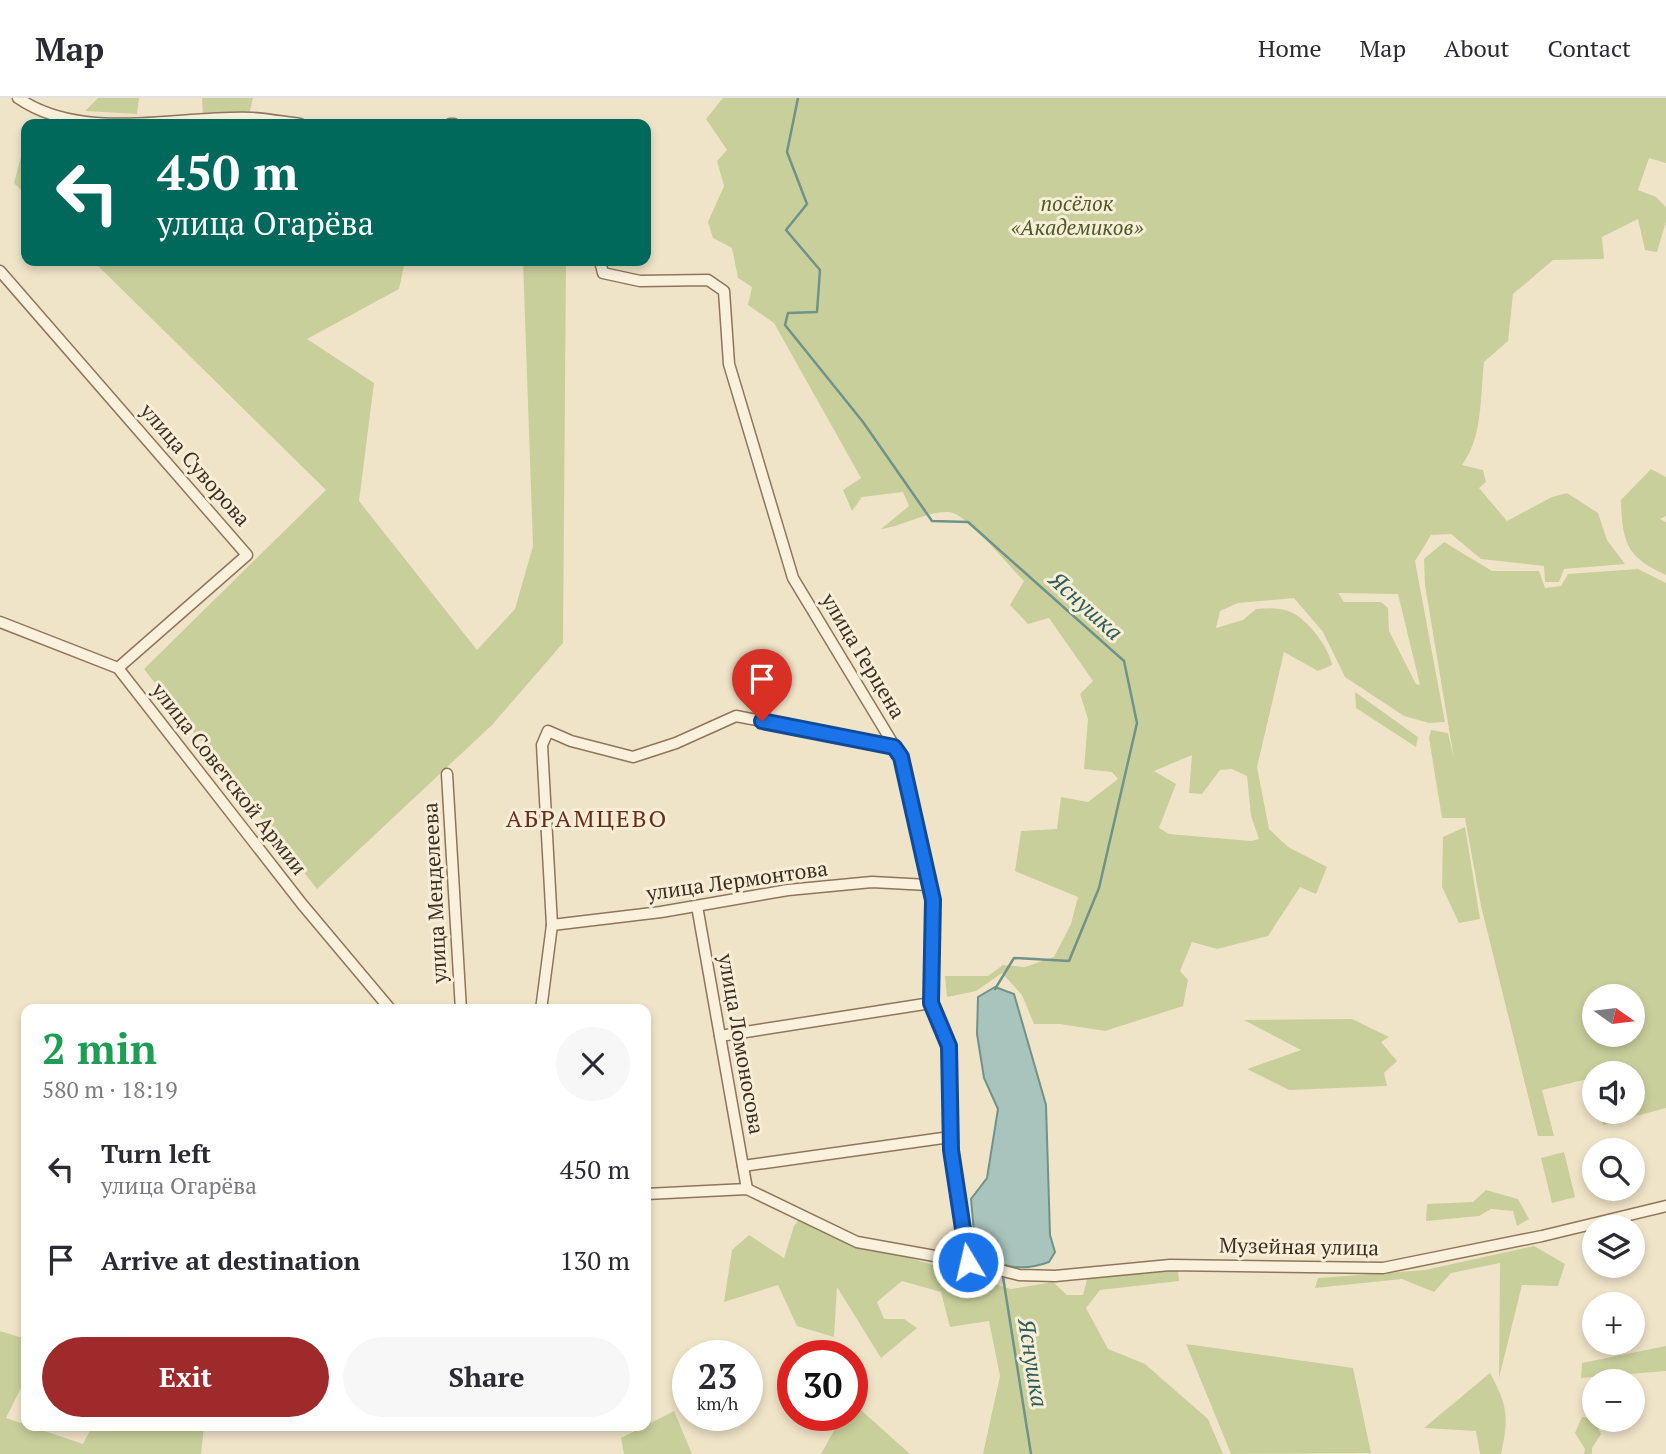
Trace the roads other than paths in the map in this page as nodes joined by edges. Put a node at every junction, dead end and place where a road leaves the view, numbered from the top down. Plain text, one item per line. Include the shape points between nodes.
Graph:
1 (18, 98) edge
2 (78, 119) edge
3 (212, 119) edge
4 (260, 119) edge
5 (601, 266) edge
6 (0, 271) edge
7 (0, 622) edge
8 (118, 668) junction
9 (894, 747) junction
10 (447, 774) dead end
11 (928, 885) junction
12 (697, 906) junction
13 (552, 925) junction
14 (931, 1003) junction
15 (386, 1004) edge
16 (461, 1004) edge
17 (542, 1004) edge
18 (720, 1036) junction
19 (950, 1137) junction
20 (743, 1166) junction
21 (747, 1189) junction
22 (651, 1194) edge
23 (1666, 1206) edge
24 (968, 1262) junction

1 - 2 street via 37,111
3 - 4 street
5 - 9 street, улица Герцена via 603,273 640,281 708,280 724,291 729,364 793,578
6 - 8 street, улица Суворова via 247,555
7 - 8 street
8 - 15 street, улица Советской Армии
9 - 11 street, улица Герцена via 901,757
9 - 13 street via 736,716 633,757 548,731 542,745
10 - 16 street, улица Менделеева
11 - 12 street, улица Лермонтова via 872,882
11 - 14 street, улица Герцена via 933,900
12 - 13 street, улица Лермонтова
12 - 18 street, улица Ломоносова
13 - 17 street
14 - 18 street
14 - 19 street, улица Герцена via 949,1046
18 - 20 street, улица Ломоносова
19 - 20 street
19 - 24 street, улица Герцена
20 - 21 street, улица Ломоносова
21 - 22 street
21 - 24 street via 857,1242
23 - 24 street, Музейная улица via 1383,1268 1170,1265 1055,1276 1019,1275

